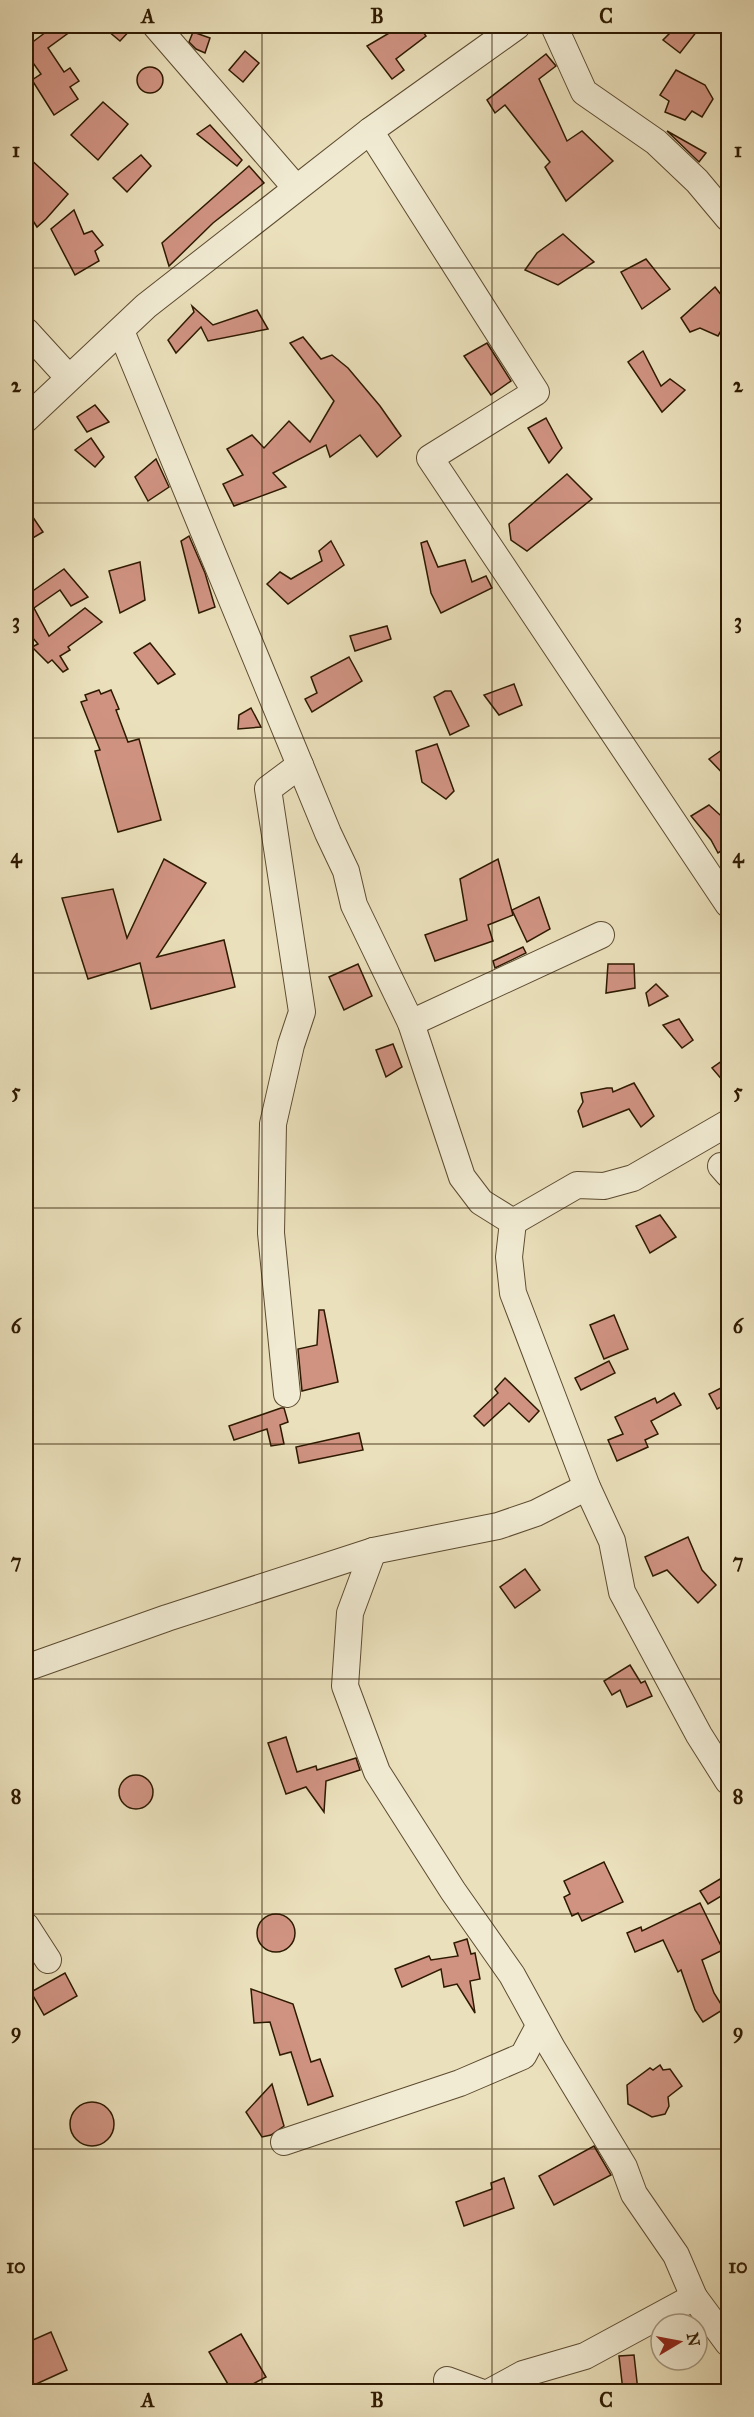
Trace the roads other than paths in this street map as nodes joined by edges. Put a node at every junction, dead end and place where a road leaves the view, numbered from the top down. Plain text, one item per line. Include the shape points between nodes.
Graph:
1 (156, 26) edge
2 (517, 26) edge
3 (554, 26) edge
4 (370, 131) junction
5 (296, 189) junction
6 (729, 218) edge
7 (26, 331) edge
8 (122, 331) junction
9 (69, 378) junction
10 (26, 419) edge
11 (300, 765) junction
12 (729, 904) edge
13 (601, 935) dead end
14 (411, 1023) junction
15 (729, 1124) edge
16 (513, 1222) junction
17 (287, 1394) dead end
18 (587, 1487) junction
19 (373, 1551) junction
20 (26, 1668) edge
21 (729, 1781) edge
22 (26, 1926) edge
23 (48, 1960) dead end
24 (539, 2026) junction
25 (284, 2142) dead end
26 (694, 2297) junction
27 (729, 2343) edge
28 (447, 2380) dead end
29 (480, 2391) edge
30 (490, 2391) edge

1 - 5 street
2 - 4 street
3 - 6 street via 584,92 656,142
4 - 5 street
4 - 12 street via 536,392 430,458
5 - 8 street via 147,306
7 - 9 street
8 - 9 street
8 - 11 street
9 - 10 street
11 - 14 street via 346,872 354,905
11 - 17 street via 268,789 302,1012 273,1124 271,1233
13 - 14 street
14 - 16 street via 462,1177 481,1202
15 - 16 street via 633,1178 604,1186 577,1185
16 - 18 street via 509,1257 513,1293
18 - 19 street via 536,1513 498,1526
18 - 21 street via 612,1541 622,1592 699,1735
19 - 20 street
19 - 24 street via 350,1613 345,1686 377,1772 512,1976
22 - 23 street
24 - 25 street via 524,2056 460,2083
24 - 26 street via 624,2167 634,2194 675,2255
26 - 27 street
26 - 30 street via 585,2356 523,2374
28 - 29 street

